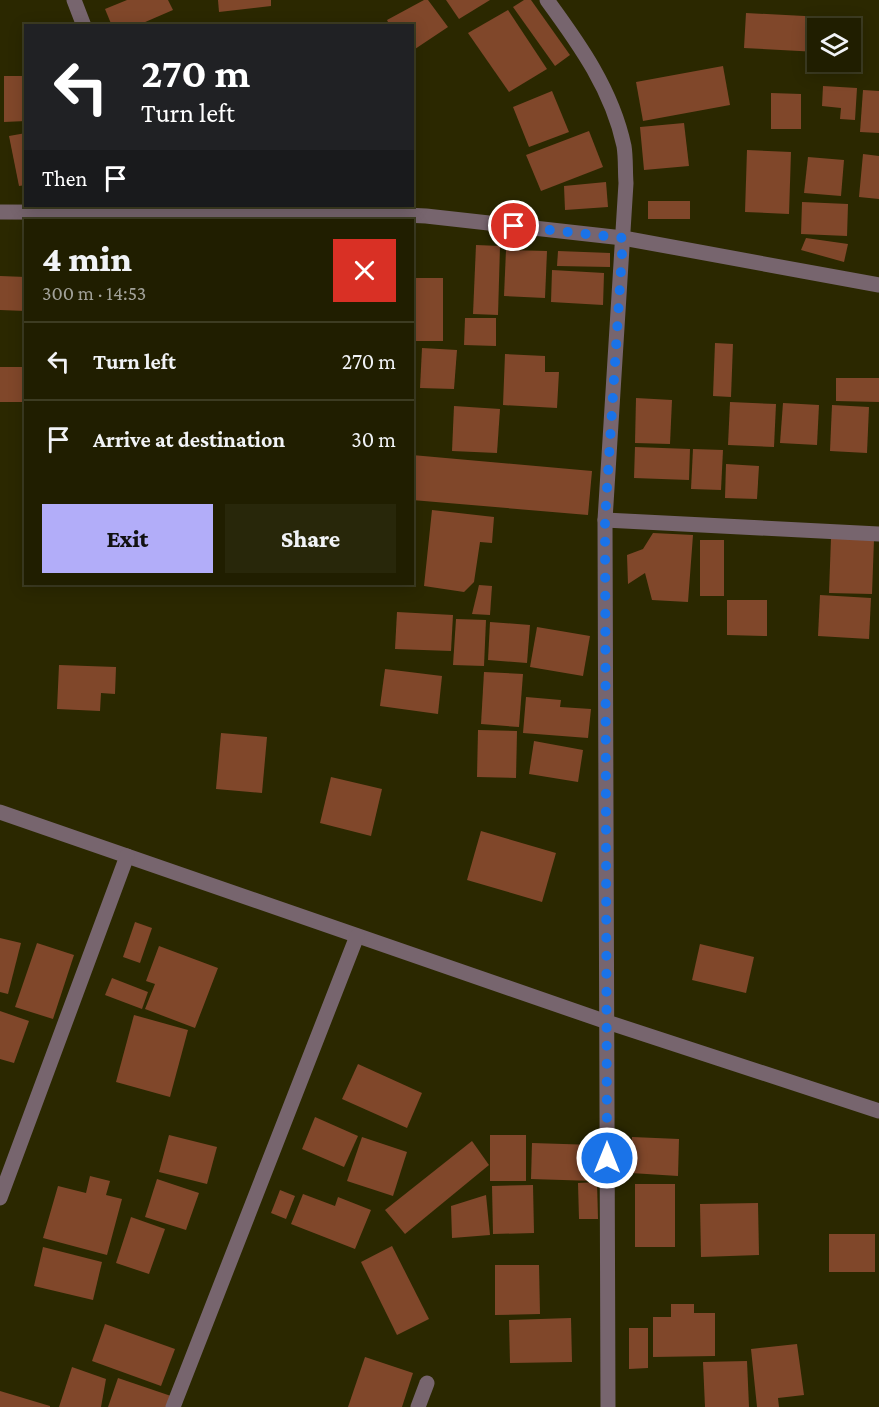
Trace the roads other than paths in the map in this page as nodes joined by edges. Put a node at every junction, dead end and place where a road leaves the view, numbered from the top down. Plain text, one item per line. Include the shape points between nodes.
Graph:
1 (74, 0) edge
2 (547, 0) edge
3 (83, 24) edge
4 (143, 210) edge
5 (0, 212) edge
6 (623, 238) junction
7 (879, 285) edge
8 (605, 520) junction
9 (879, 534) edge
10 (0, 812) edge
11 (127, 856) junction
12 (357, 936) junction
13 (607, 1022) junction
14 (879, 1111) edge
15 (0, 1198) edge
16 (428, 1383) dead end
17 (173, 1407) edge
18 (418, 1407) edge
19 (608, 1407) edge

1 - 3 street
2 - 6 street via 586,54 611,104 624,147
4 - 5 street
4 - 6 street via 426,216
6 - 7 street
6 - 8 street
8 - 9 street
8 - 13 street
10 - 11 street
11 - 12 street
11 - 15 street
12 - 13 street
12 - 17 street
13 - 14 street
13 - 19 street
16 - 18 street

